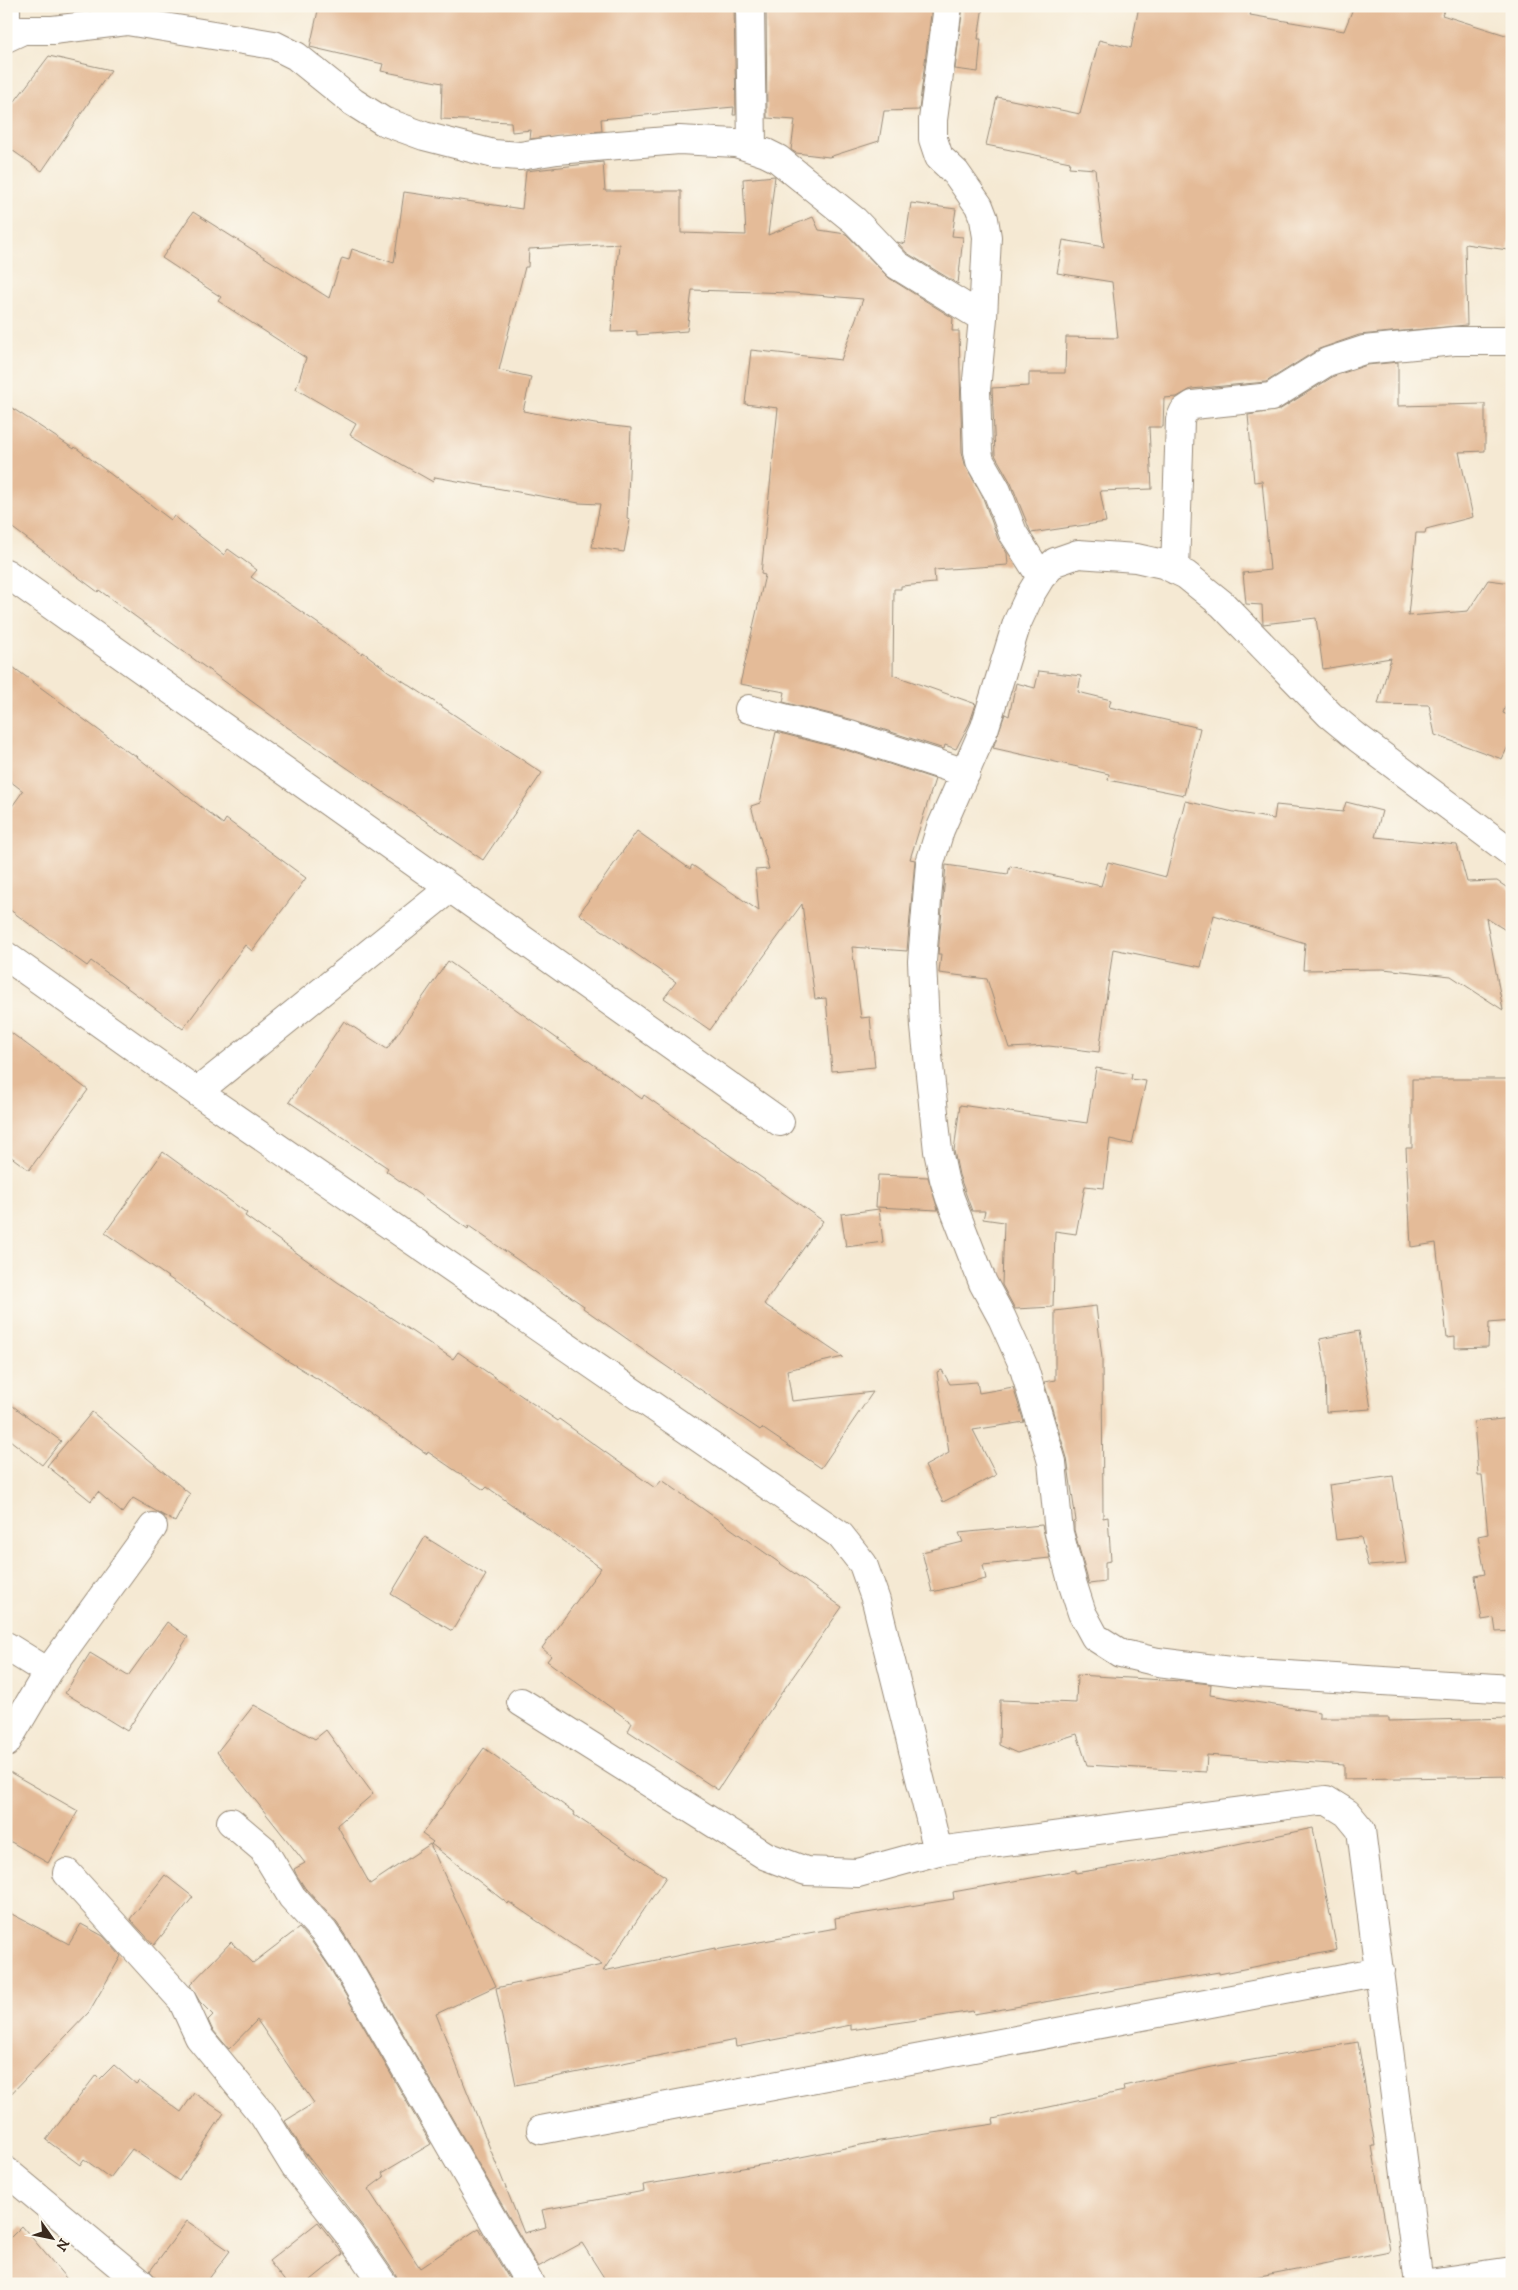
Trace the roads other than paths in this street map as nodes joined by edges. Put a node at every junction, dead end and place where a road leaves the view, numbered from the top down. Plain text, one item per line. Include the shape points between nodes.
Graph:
1 (750, 6) edge
2 (948, 6) edge
3 (6, 10) edge
4 (6, 14) edge
5 (6, 38) edge
6 (752, 148) junction
7 (983, 318) junction
8 (1512, 341) edge
9 (1175, 570) junction
10 (6, 573) edge
11 (1041, 577) junction
12 (749, 709) dead end
13 (966, 773) junction
14 (1512, 853) edge
15 (449, 889) junction
16 (6, 956) edge
17 (197, 1092) junction
18 (780, 1122) dead end
19 (153, 1527) dead end
20 (6, 1646) edge
21 (48, 1672) junction
22 (1512, 1689) edge
23 (521, 1702) dead end
24 (6, 1743) edge
25 (232, 1822) dead end
26 (938, 1852) junction
27 (67, 1873) dead end
28 (1380, 1971) junction
29 (541, 2130) dead end
30 (6, 2171) edge
31 (1512, 2271) edge
32 (142, 2284) edge
33 (383, 2284) edge
34 (530, 2284) edge
35 (1420, 2284) edge

1 - 6 street
2 - 7 street via 933,139 939,157 968,189 984,219 987,237
3 - 4 street
5 - 6 street via 23,30 53,30 128,21 274,45 296,56 353,102 383,121 424,136 494,154 520,156 679,140 736,143
6 - 7 street via 778,159 855,221 897,265
7 - 11 street via 976,390 980,461 997,491 1013,533
8 - 9 street via 1454,341 1364,350 1327,362 1271,397 1193,405 1184,411 1180,420
9 - 11 street via 1136,558 1078,554 1055,562
9 - 14 street via 1222,604 1330,715
10 - 15 street
11 - 13 street via 1017,623 984,728
12 - 13 street via 850,735
13 - 22 street via 940,830 930,863 922,952 925,1027 938,1152 950,1198 969,1249 1023,1365 1052,1462 1059,1533 1082,1614 1095,1637 1120,1653 1158,1662 1238,1672
15 - 17 street
15 - 18 street
16 - 17 street
17 - 26 street via 840,1535 863,1564 876,1601
19 - 21 street
20 - 21 street
21 - 24 street
23 - 26 street via 766,1856 806,1870 858,1873
25 - 34 street via 262,1849 292,1897 324,1932 343,1960
26 - 28 street via 1326,1800 1347,1813 1361,1830
27 - 33 street via 182,2000 199,2037 264,2116 294,2167 350,2236
28 - 29 street
28 - 35 street
30 - 32 street
31 - 35 street

